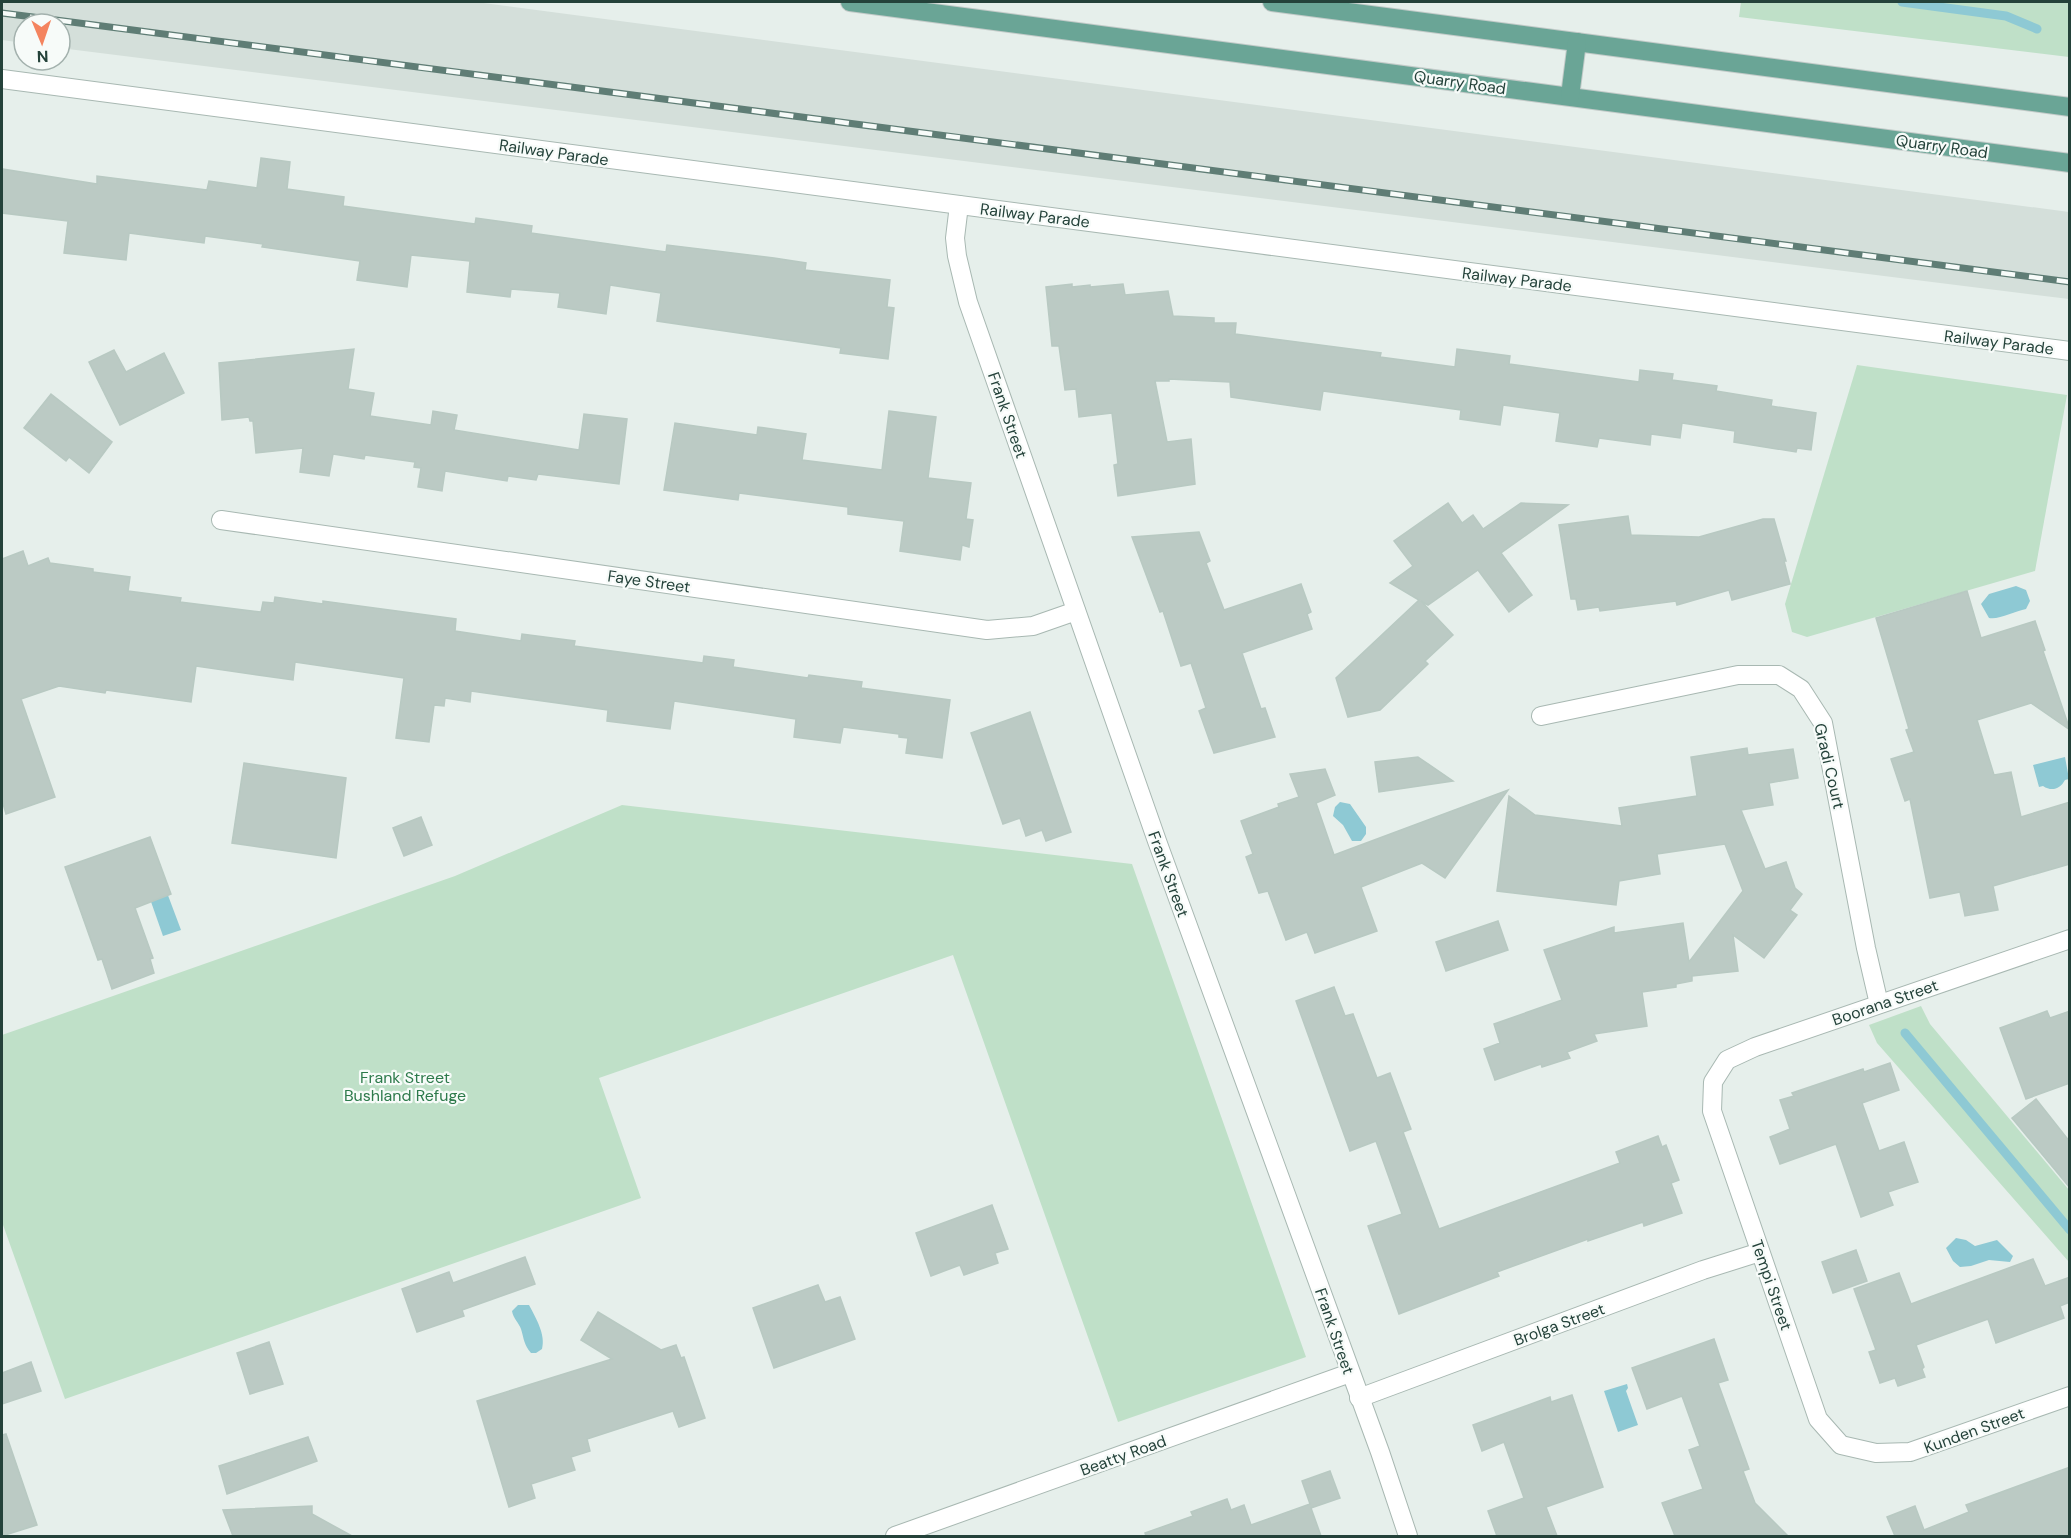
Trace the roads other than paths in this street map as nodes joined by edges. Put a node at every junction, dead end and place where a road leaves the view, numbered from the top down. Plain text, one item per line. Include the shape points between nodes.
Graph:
1 (850, 2) edge
2 (1272, 2) edge
3 (1576, 42) junction
4 (2, 79) edge
5 (1570, 96) junction
6 (2070, 107) edge
7 (2070, 163) edge
8 (959, 205) junction
9 (2070, 351) edge
10 (221, 520) dead end
11 (1076, 611) junction
12 (1541, 716) dead end
13 (2070, 939) edge
14 (1878, 1004) junction
15 (1713, 1082) joint
16 (1760, 1252) junction
17 (1350, 1374) junction
18 (2070, 1396) edge
19 (1359, 1398) junction
20 (1876, 1454) joint
21 (907, 1535) edge
22 (1408, 1536) edge

1 - 5 main road, Quarry Road
2 - 3 main road
3 - 5 main road
3 - 6 main road
4 - 8 street, Railway Parade
5 - 7 main road, Quarry Road
8 - 9 street, Railway Parade
8 - 11 street, Frank Street via 955,238 968,302
10 - 11 street, Faye Street via 987,630 1033,626
11 - 17 street, Frank Street
12 - 14 street, Gradi Court via 1738,675 1779,675 1801,688 1823,723
13 - 14 street, Boorana Street
14 - 15 street, Boorana Street via 1727,1060
15 - 16 street, Tempi Street via 1712,1111
16 - 19 street, Brolga Street
16 - 20 street, Tempi Street via 1818,1419 1841,1445
17 - 19 street, Frank Street
17 - 21 street, Beatty Road
18 - 20 street, Kunden Street via 1910,1452
19 - 22 street, Frank Street

